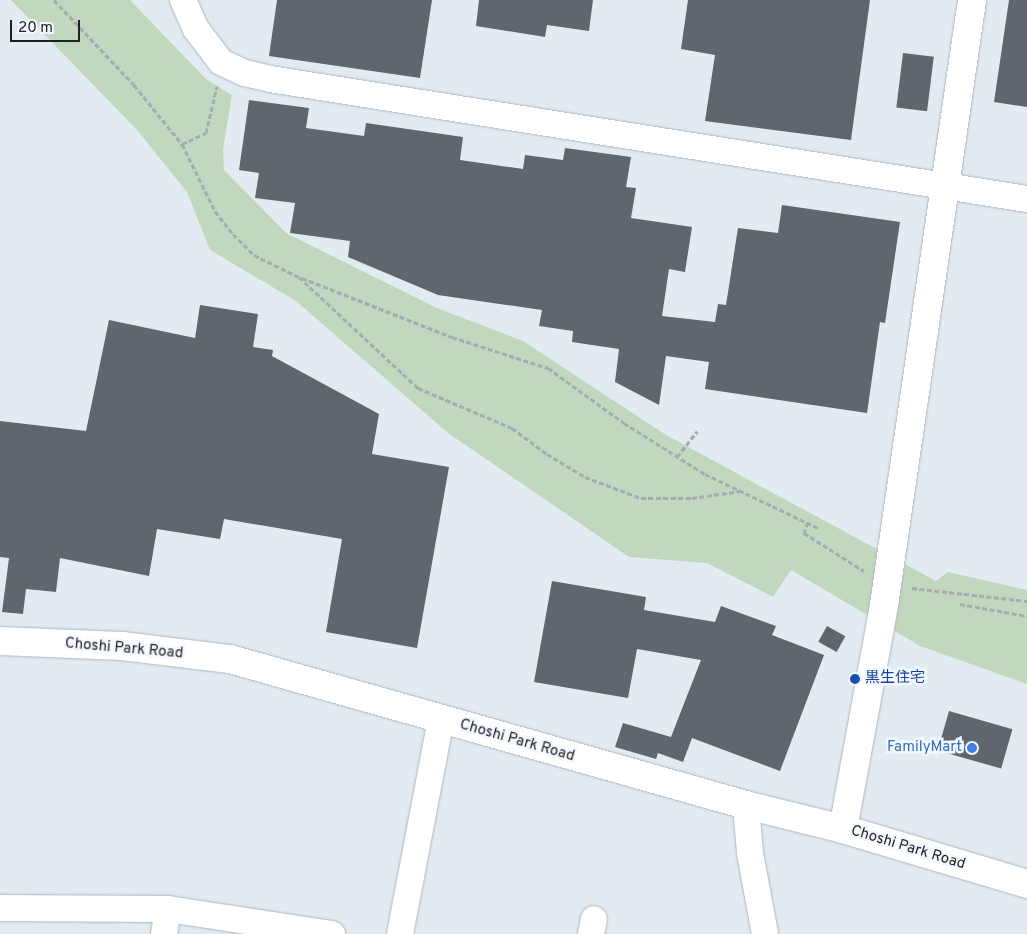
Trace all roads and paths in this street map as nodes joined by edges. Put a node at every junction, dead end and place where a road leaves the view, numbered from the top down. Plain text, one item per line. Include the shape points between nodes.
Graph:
1 (54, 0) edge
2 (183, 0) edge
3 (972, 0) edge
4 (217, 84) dead end
5 (182, 144) junction
6 (944, 187) junction
7 (1027, 199) edge
8 (300, 276) junction
9 (697, 432) dead end
10 (677, 457) junction
11 (740, 491) junction
12 (808, 522) junction
13 (818, 528) dead end
14 (868, 574) dead end
15 (901, 587) dead end
16 (1027, 601) edge
17 (960, 604) dead end
18 (1027, 616) edge
19 (0, 641) edge
20 (442, 720) junction
21 (746, 805) junction
22 (844, 829) junction
23 (1027, 884) edge
24 (0, 908) edge
25 (168, 909) junction
26 (766, 932) edge
27 (164, 934) edge
28 (332, 934) edge
29 (400, 934) edge

1 - 5 path via 128,79
2 - 6 street via 196,29 222,62 245,73 456,110
3 - 6 main road
4 - 5 path via 206,133
5 - 8 path via 215,211 233,234 254,254
6 - 7 street
6 - 22 main road via 884,605
8 - 10 path via 452,337 548,368
8 - 11 path via 418,388 512,428 546,454 585,477 641,498 692,498
9 - 10 path
10 - 11 path
11 - 12 path
12 - 13 path
12 - 14 path via 804,533
15 - 16 path
17 - 18 path
19 - 20 main road, Choshi Park Road via 122,646 230,659
20 - 21 main road, Choshi Park Road
20 - 29 street
21 - 22 main road, Choshi Park Road
21 - 26 street via 750,853
22 - 23 main road, Choshi Park Road
24 - 25 street
25 - 27 street
25 - 28 street

